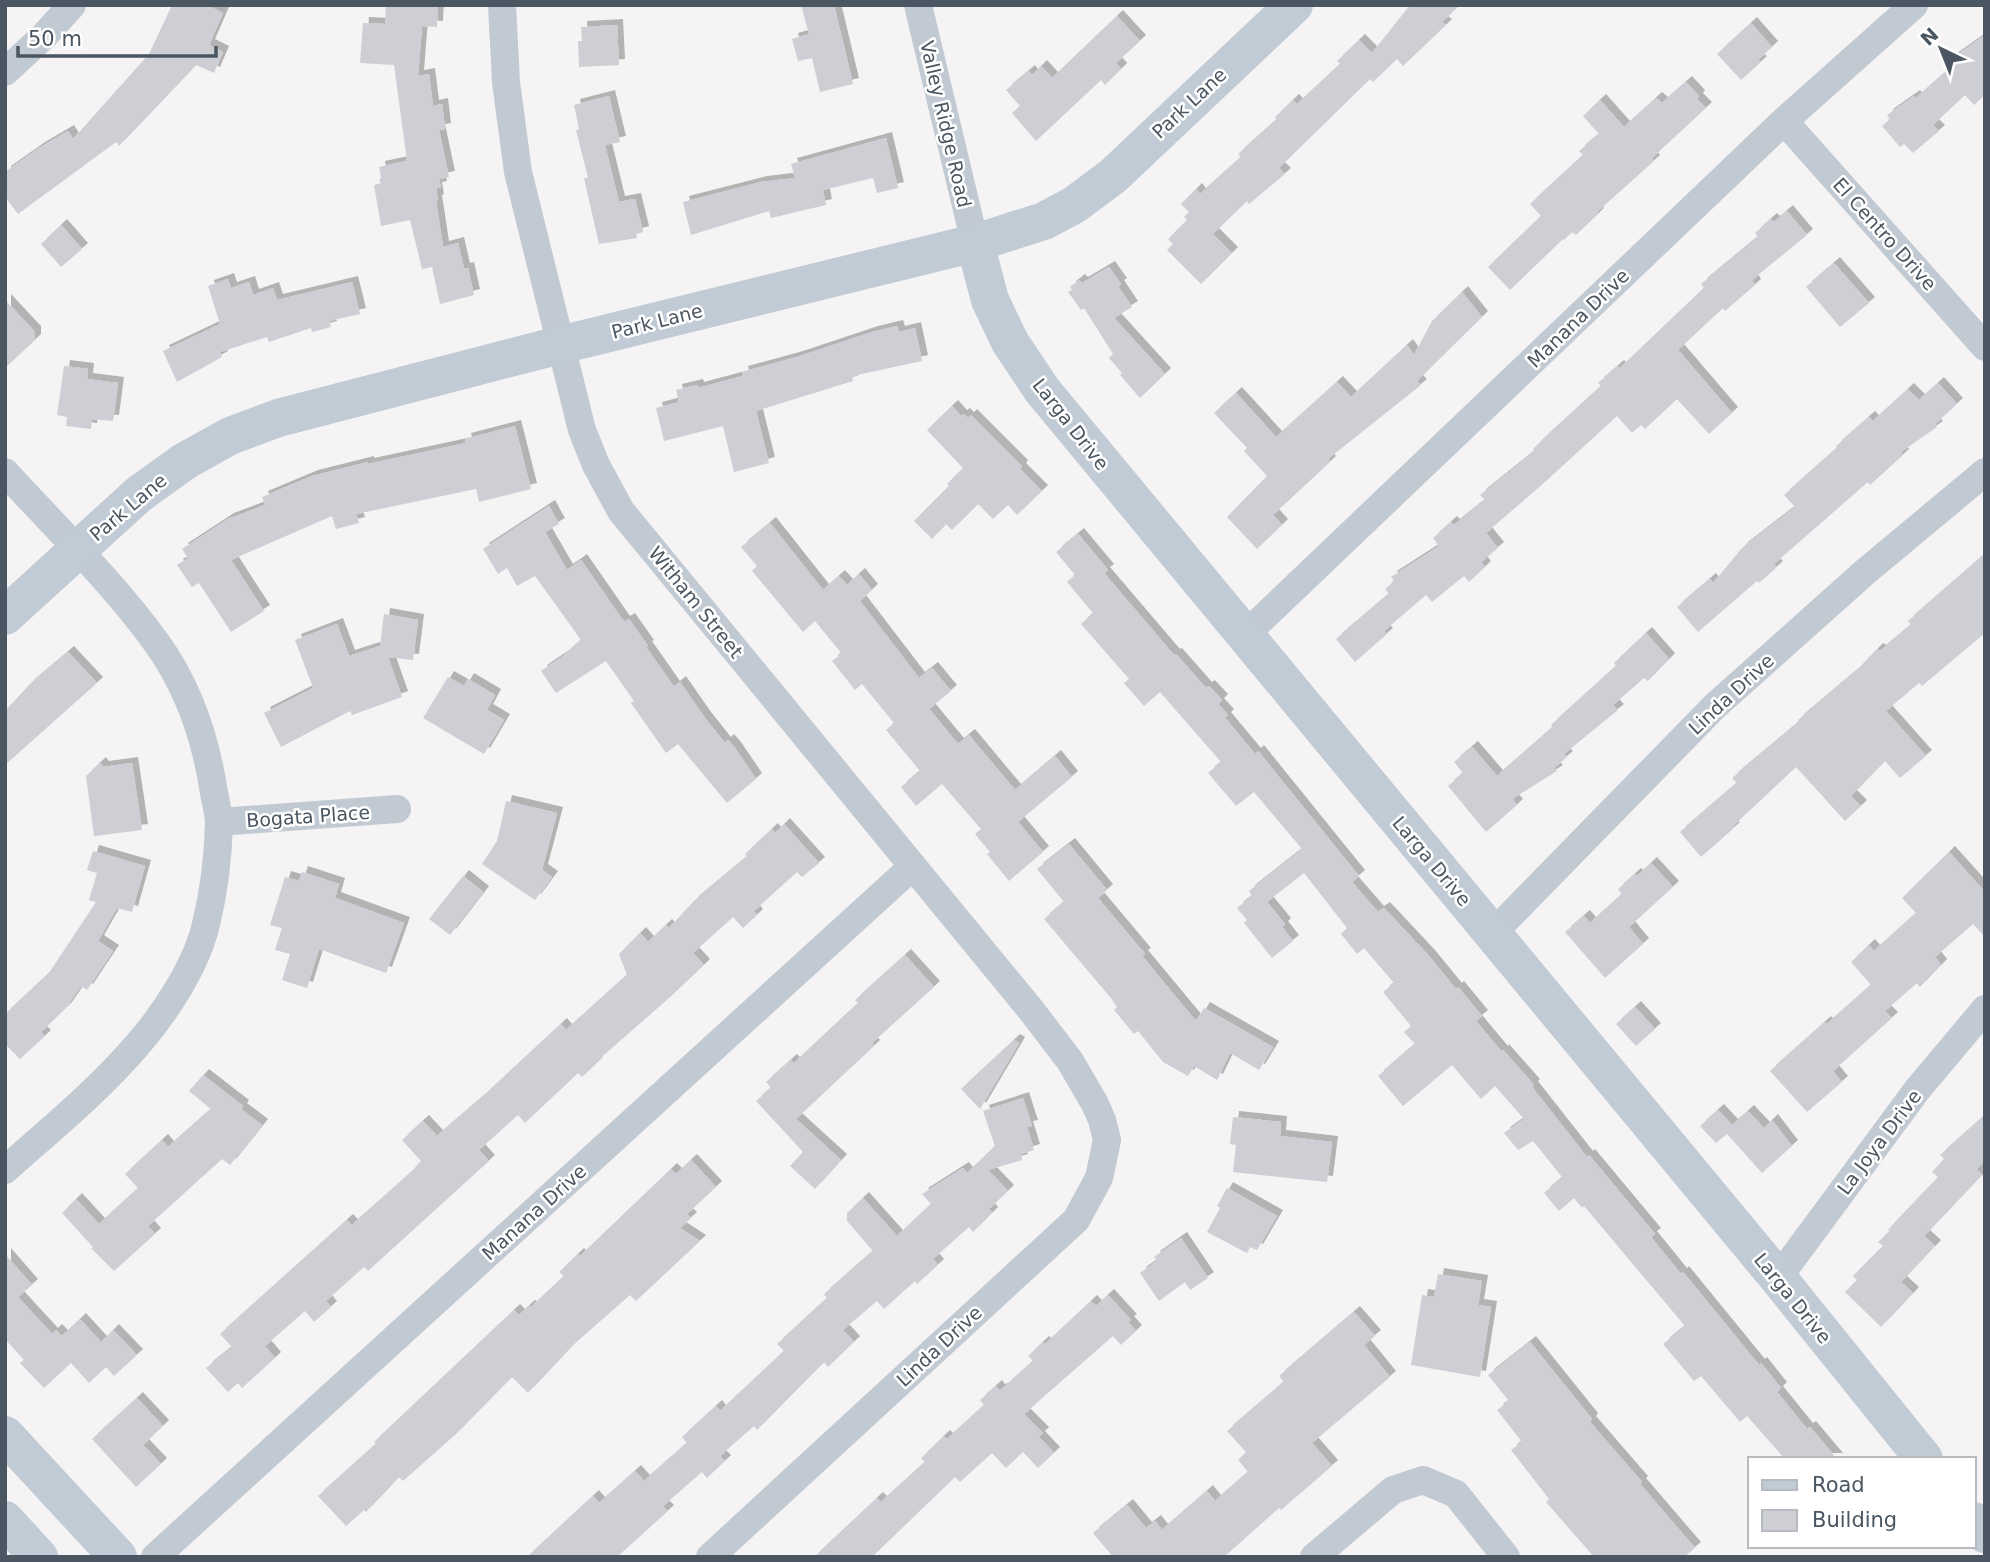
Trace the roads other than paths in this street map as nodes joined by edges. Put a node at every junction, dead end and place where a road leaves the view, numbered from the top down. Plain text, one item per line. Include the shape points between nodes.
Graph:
1 (72, 5) edge
2 (502, 5) edge
3 (918, 5) edge
4 (1294, 5) edge
5 (1914, 5) edge
6 (5, 72) edge
7 (1784, 121) junction
8 (975, 243) junction
9 (560, 345) junction
10 (1985, 347) edge
11 (5, 472) edge
12 (1985, 472) edge
13 (79, 549) junction
14 (5, 616) edge
15 (1245, 635) junction
16 (397, 809) dead end
17 (219, 822) junction
18 (912, 867) junction
19 (1493, 933) junction
20 (1985, 1009) edge
21 (1096, 1104) joint
22 (5, 1170) edge
23 (1778, 1278) junction
24 (5, 1435) edge
25 (1922, 1457) edge
26 (5, 1520) edge
27 (39, 1557) edge
28 (118, 1557) edge
29 (155, 1557) edge
30 (710, 1557) edge
31 (1314, 1557) edge
32 (1506, 1557) edge

1 - 6 street
2 - 9 street, Witham Street via 518,172
3 - 8 street, Valley Ridge Road
4 - 8 street, Park Lane via 1113,176 1044,222
5 - 7 street, Manana Drive
7 - 10 street, El Centro Drive
7 - 15 street, Manana Drive
8 - 9 street, Park Lane
8 - 15 street, Larga Drive via 990,300 1010,342 1042,390
9 - 13 street, Park Lane via 278,418 230,436 176,467
9 - 18 street, Witham Street via 582,430 621,512
11 - 13 street
12 - 19 street, Linda Drive via 1715,706
13 - 14 street, Park Lane
13 - 17 street via 157,643 190,702 204,740
15 - 19 street, Larga Drive
16 - 17 street, Bogata Place
17 - 22 street via 206,926 187,973 162,1014 112,1073
18 - 21 street, Witham Street via 1070,1060
18 - 29 street, Manana Drive
19 - 23 street, Larga Drive
20 - 23 street, La Joya Drive via 1917,1090
21 - 30 street, Linda Drive via 1107,1140 1099,1178 1076,1220
23 - 25 street, Larga Drive
24 - 28 street
26 - 27 street
31 - 32 street via 1393,1490 1423,1480 1456,1494

